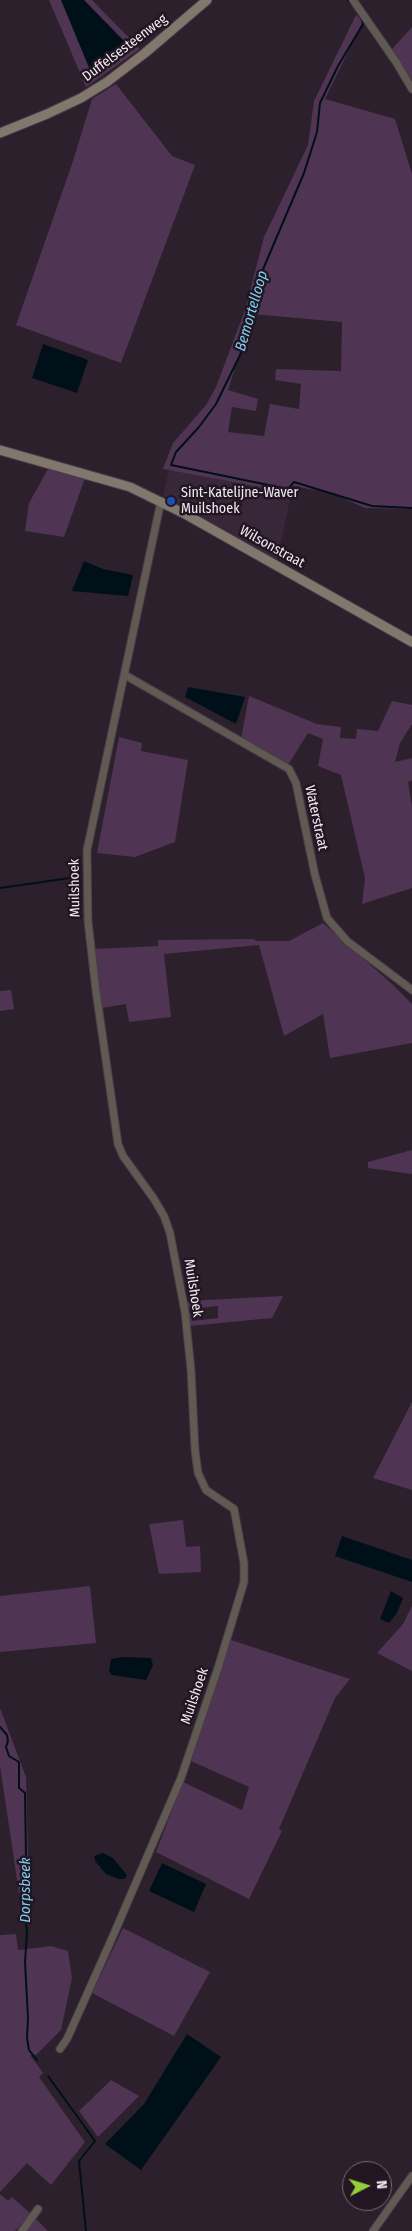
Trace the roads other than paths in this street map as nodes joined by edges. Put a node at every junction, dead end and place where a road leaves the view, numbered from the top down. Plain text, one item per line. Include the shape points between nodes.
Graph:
1 (206, 0) edge
2 (352, 0) edge
3 (412, 89) edge
4 (0, 133) edge
5 (0, 450) edge
6 (161, 501) junction
7 (412, 642) edge
8 (125, 676) junction
9 (412, 990) edge
10 (60, 2049) dead end
11 (412, 2176) edge
12 (38, 2209) dead end
13 (22, 2231) edge
14 (373, 2231) edge

1 - 4 street, Duffelsesteenweg via 107,82 48,114
2 - 3 street
5 - 6 street, Wilsonstraat via 130,487
6 - 7 street, Wilsonstraat
6 - 8 street, Muilshoek
8 - 9 street, Waterstraat via 289,769 296,783 327,918 347,940
8 - 10 street, Muilshoek via 87,850 88,921 96,991 118,1144 164,1216 174,1251 191,1362 198,1472 206,1490 234,1509 244,1563 244,1582 181,1778
11 - 14 street
12 - 13 street

